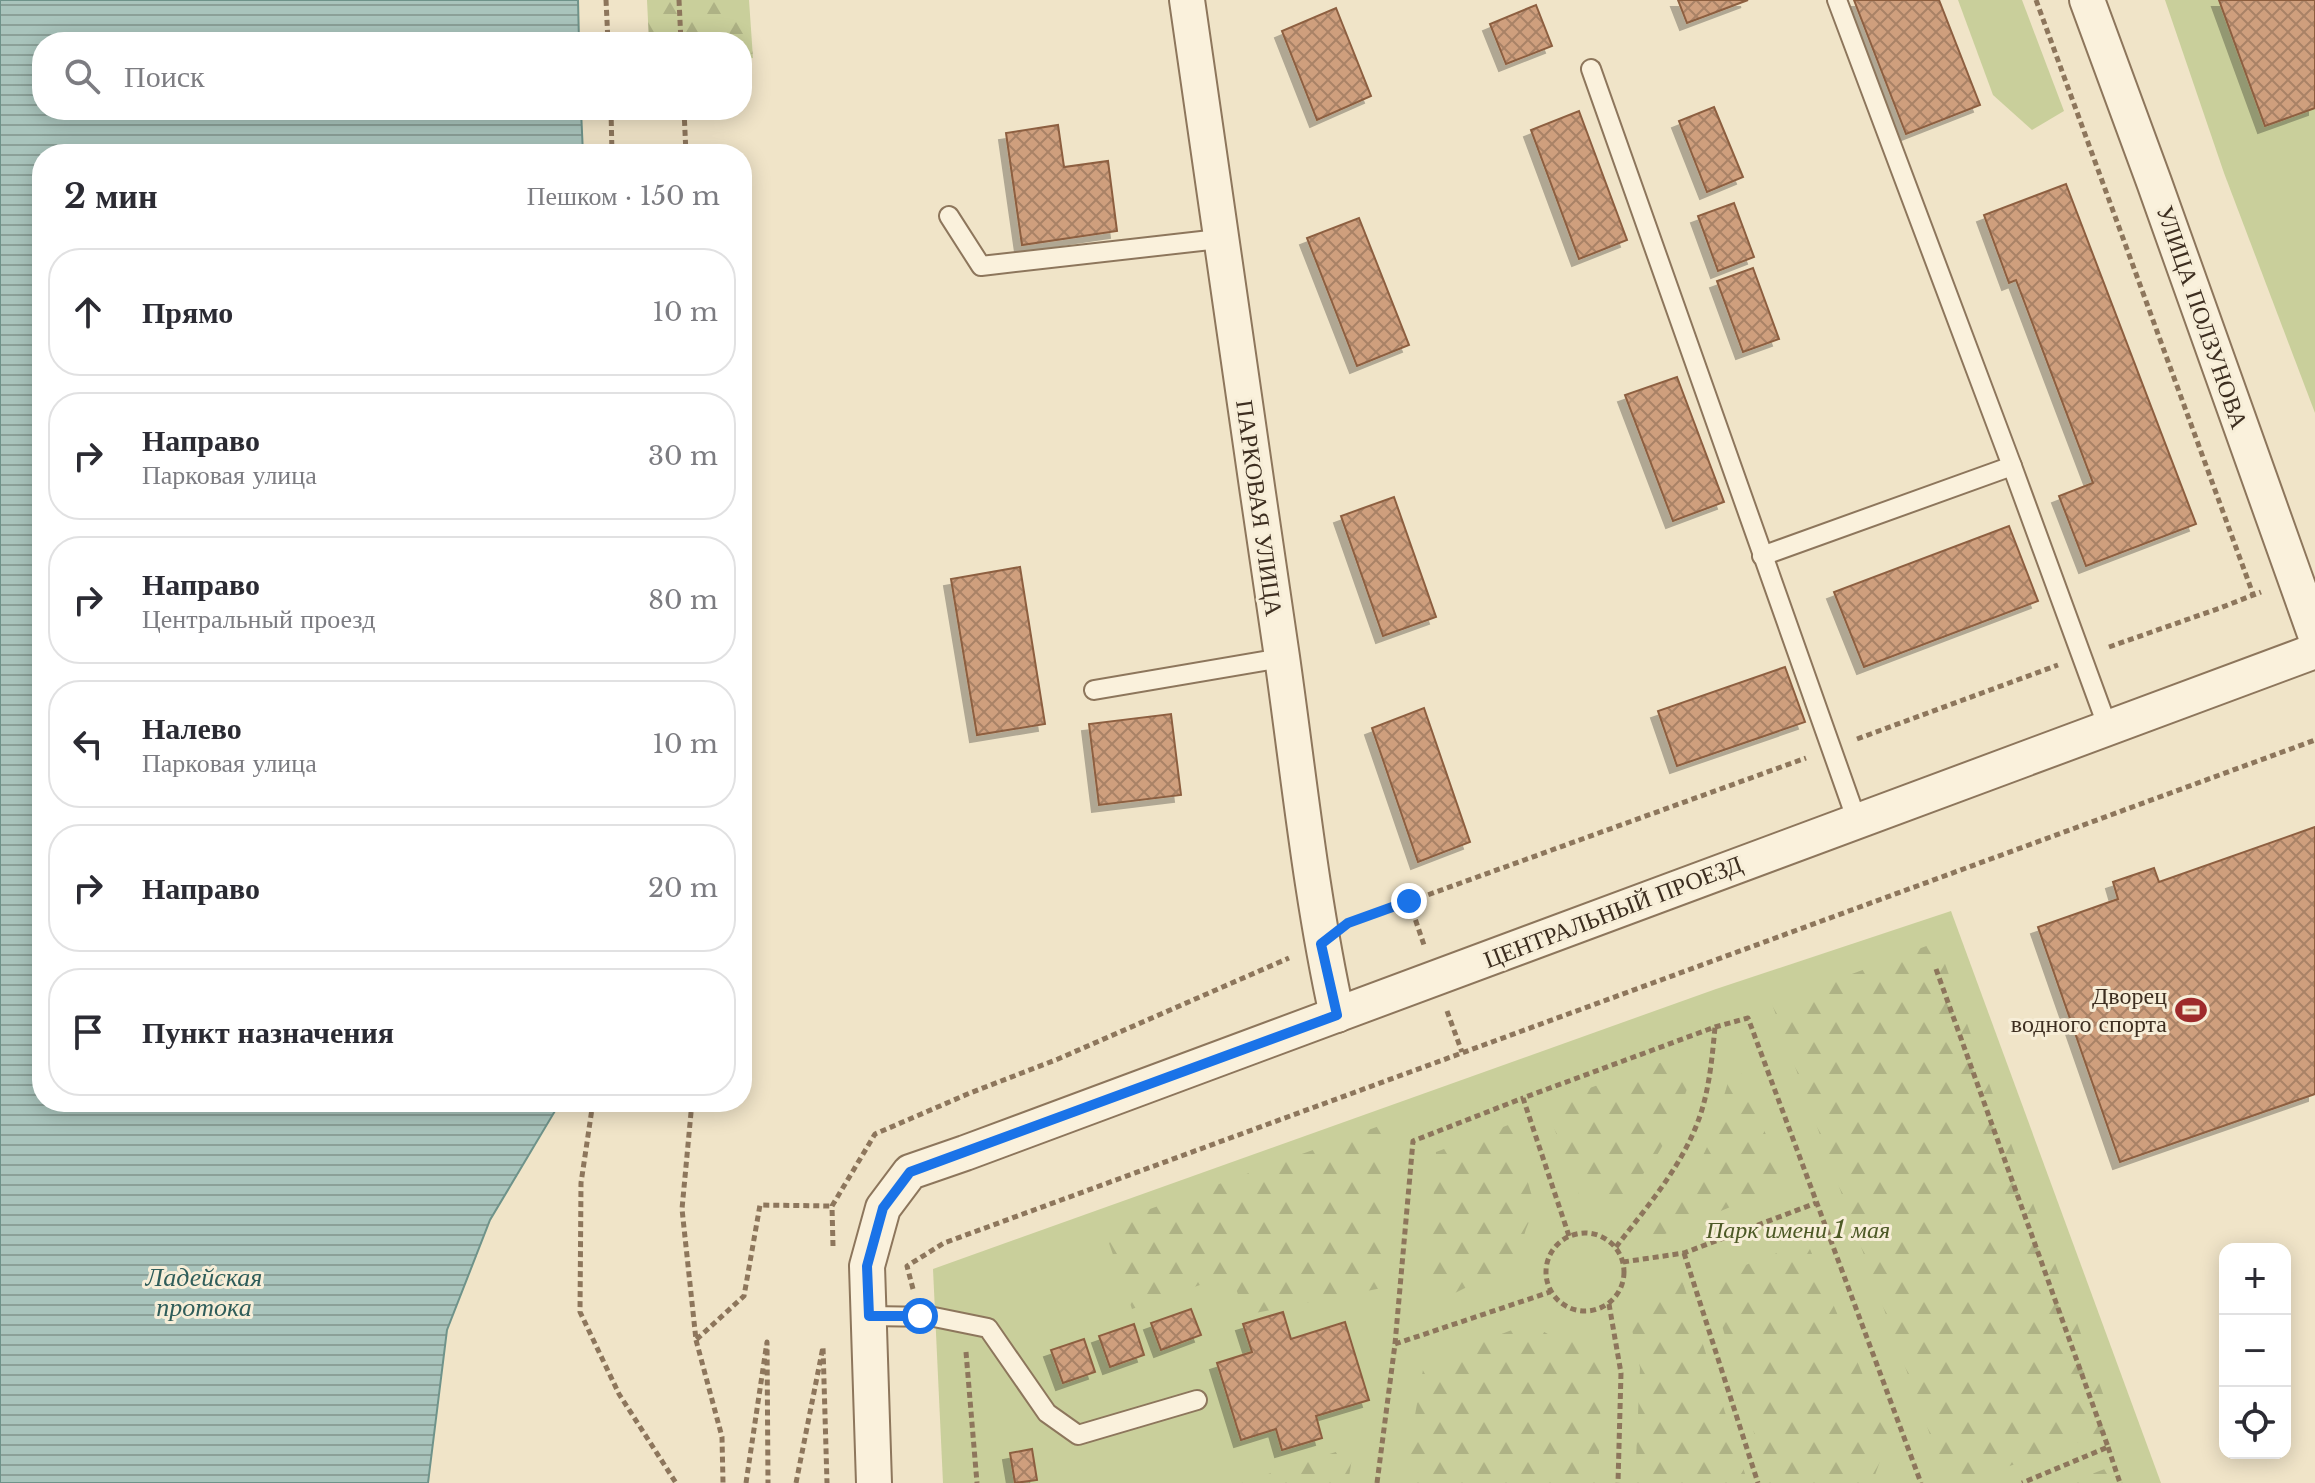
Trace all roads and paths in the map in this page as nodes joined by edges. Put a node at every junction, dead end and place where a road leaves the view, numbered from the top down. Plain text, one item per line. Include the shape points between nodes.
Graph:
1 (606, 0) edge
2 (679, 0) edge
3 (1187, 0) edge
4 (1837, 0) edge
5 (2036, 0) edge
6 (2087, 0) edge
7 (608, 32) edge
8 (681, 32) edge
9 (1591, 69) dead end
10 (611, 120) edge
11 (684, 120) edge
12 (612, 144) edge
13 (686, 144) edge
14 (949, 216) dead end
15 (1219, 239) junction
16 (2012, 466) junction
17 (1762, 556) junction
18 (2295, 580) junction
19 (2253, 594) junction
20 (2315, 634) edge
21 (2315, 651) edge
22 (2082, 656) junction
23 (1282, 658) junction
24 (1094, 690) dead end
25 (2108, 728) junction
26 (2315, 740) edge
27 (1831, 748) junction
28 (1857, 821) junction
29 (1321, 944) junction
30 (1936, 969) dead end
31 (1337, 1015) junction
32 (1715, 1027) junction
33 (1523, 1098) junction
34 (592, 1112) edge
35 (691, 1112) edge
36 (1816, 1203) junction
37 (1569, 1236) junction
38 (1616, 1247) junction
39 (1684, 1253) junction
40 (1623, 1262) junction
41 (1550, 1292) junction
42 (1609, 1304) junction
43 (869, 1316) junction
44 (920, 1316) junction
45 (696, 1340) junction
46 (1395, 1344) junction
47 (966, 1347) dead end
48 (1197, 1400) dead end
49 (2108, 1447) junction
50 (676, 1483) edge
51 (723, 1483) edge
52 (746, 1483) edge
53 (768, 1483) edge
54 (796, 1483) edge
55 (827, 1483) edge
56 (874, 1483) edge
57 (977, 1483) edge
58 (1377, 1483) edge
59 (1618, 1483) edge
60 (1758, 1483) edge
61 (1921, 1483) edge
62 (2022, 1483) edge
63 (2120, 1483) edge

1 - 7 path
2 - 8 path
3 - 15 street, ПАРКОВАЯ УЛИЦА
4 - 16 lane
5 - 19 path
6 - 18 street, УЛИЦА ПОЛЗУНОВА
9 - 17 lane
10 - 12 path
11 - 13 path
14 - 15 lane via 981,266
15 - 23 street, ПАРКОВАЯ УЛИЦА
16 - 17 lane
16 - 22 lane
17 - 27 lane
18 - 19 path
18 - 20 street, УЛИЦА ПОЛЗУНОВА
19 - 22 path
21 - 25 street, ЦЕНТРАЛЬНЫЙ ПРОЕЗД
22 - 25 lane
22 - 27 path
23 - 24 lane
23 - 29 street, ПАРКОВАЯ УЛИЦА
25 - 28 street, ЦЕНТРАЛЬНЫЙ ПРОЕЗД
26 - 44 path via 944,1243 907,1266
27 - 28 lane
27 - 29 path via 1348,923
28 - 31 street, ЦЕНТРАЛЬНЫЙ ПРОЕЗД
29 - 31 street, ПАРКОВАЯ УЛИЦА
29 - 45 path via 875,1134 832,1206 760,1205 744,1296
30 - 49 path
31 - 43 street, ЦЕНТРАЛЬНЫЙ ПРОЕЗД via 910,1172 883,1208 867,1266
32 - 33 path
32 - 36 path via 1748,1018
32 - 38 path via 1698,1122 1672,1172
33 - 37 path
33 - 46 path via 1413,1141
34 - 50 path via 581,1183 580,1312 619,1394
35 - 45 path via 682,1209
36 - 39 path
36 - 61 path
37 - 38 path via 1594,1233
37 - 41 path via 1550,1254
38 - 40 path
39 - 40 path
39 - 60 path
40 - 42 path via 1623,1285
41 - 42 path via 1559,1302 1584,1312
41 - 46 path
42 - 59 path via 1621,1373
43 - 44 lane
43 - 56 street
44 - 48 lane via 988,1328 1047,1413 1078,1435
45 - 51 path via 722,1437
46 - 58 path
47 - 57 path
49 - 62 path
49 - 63 path
52 - 53 path via 767,1342
54 - 55 path via 823,1347

